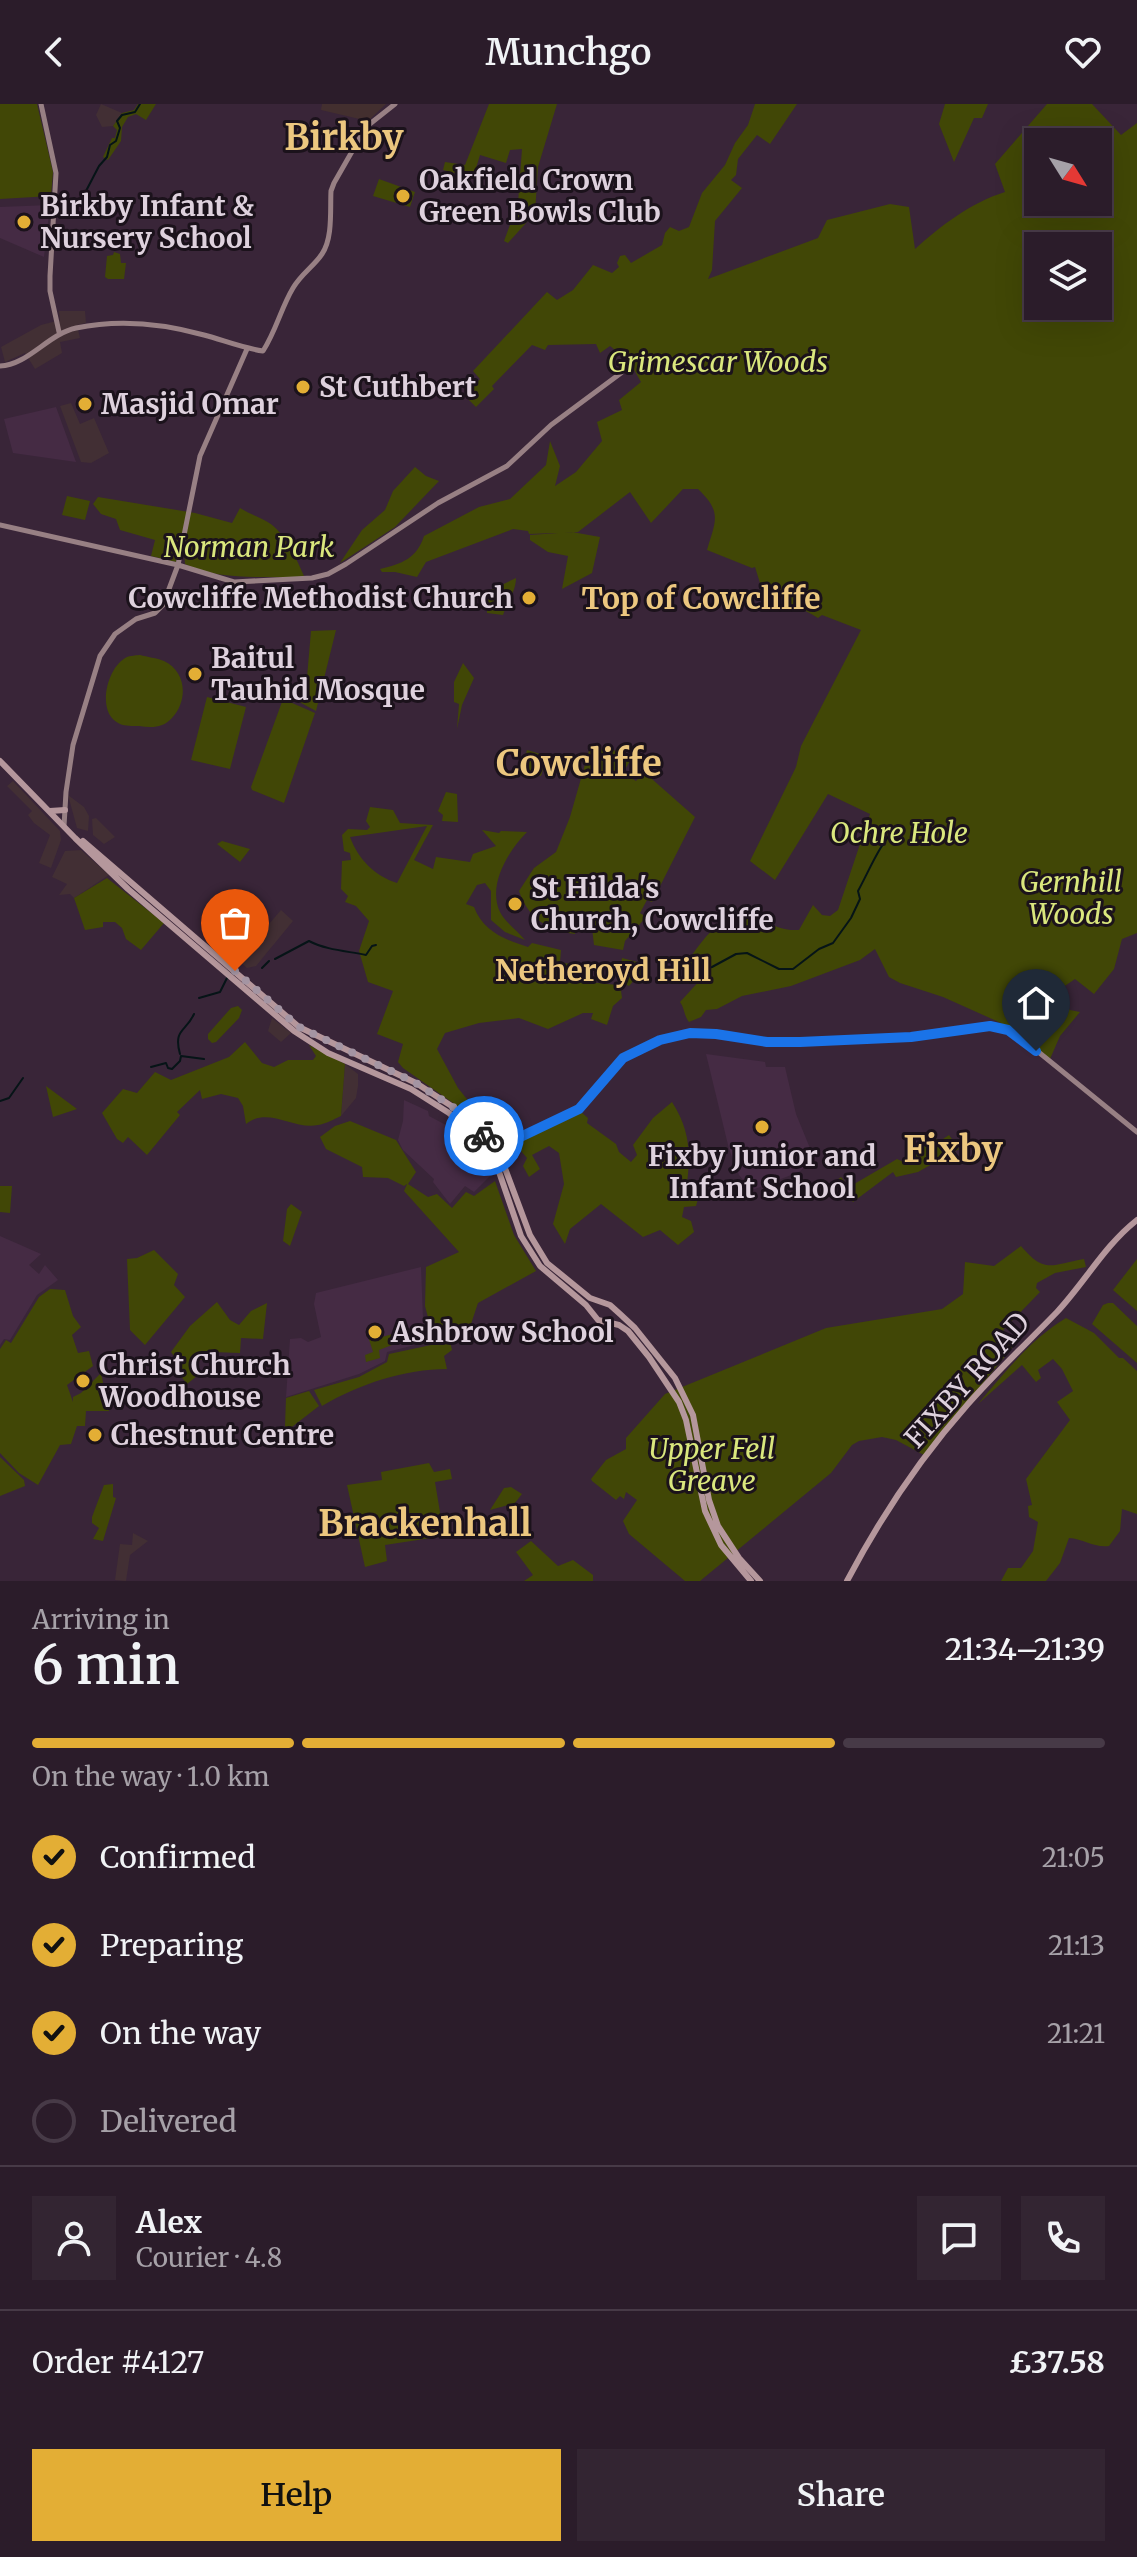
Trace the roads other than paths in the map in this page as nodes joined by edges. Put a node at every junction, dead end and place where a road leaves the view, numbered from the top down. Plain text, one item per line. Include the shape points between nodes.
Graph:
1 (41, 104) edge
2 (395, 104) edge
3 (59, 332) junction
4 (247, 349) junction
5 (0, 366) edge
6 (621, 373) dead end
7 (0, 525) edge
8 (178, 565) junction
9 (3, 763) edge
10 (65, 810) junction
11 (50, 811) junction
12 (64, 826) junction
13 (1137, 1132) edge
14 (490, 1148) junction
15 (500, 1165) junction
16 (1137, 1220) edge
17 (602, 1304) junction
18 (612, 1308) junction
19 (596, 1316) junction
20 (609, 1321) junction
21 (751, 1581) edge
22 (760, 1581) edge
23 (847, 1581) edge

1 - 3 street via 56,173 49,252
2 - 4 street via 366,127 331,191 327,246 321,257 293,287 263,351
3 - 4 street via 144,323
3 - 5 street
4 - 8 street via 200,456
6 - 8 street via 507,466 328,574 244,582
7 - 8 street
8 - 10 street via 159,610 124,626 100,656 73,745
9 - 11 main road
10 - 11 main road
10 - 12 street
11 - 12 main road
12 - 14 main road via 128,889 294,1031 328,1053 411,1089
12 - 14 main road via 299,1027 416,1083 453,1107 483,1134
13 - 14 street via 1020,1037 999,1028 800,1042 690,1033 623,1058 579,1109
14 - 15 main road
15 - 17 main road via 547,1263
15 - 19 main road via 521,1236 540,1266
16 - 23 main road, FIXBY ROAD via 947,1429 904,1487
17 - 18 main road
17 - 19 main road
18 - 20 main road
18 - 22 main road via 635,1328 684,1394 718,1526
19 - 20 main road
20 - 21 main road via 628,1331 679,1402 705,1511 721,1545

